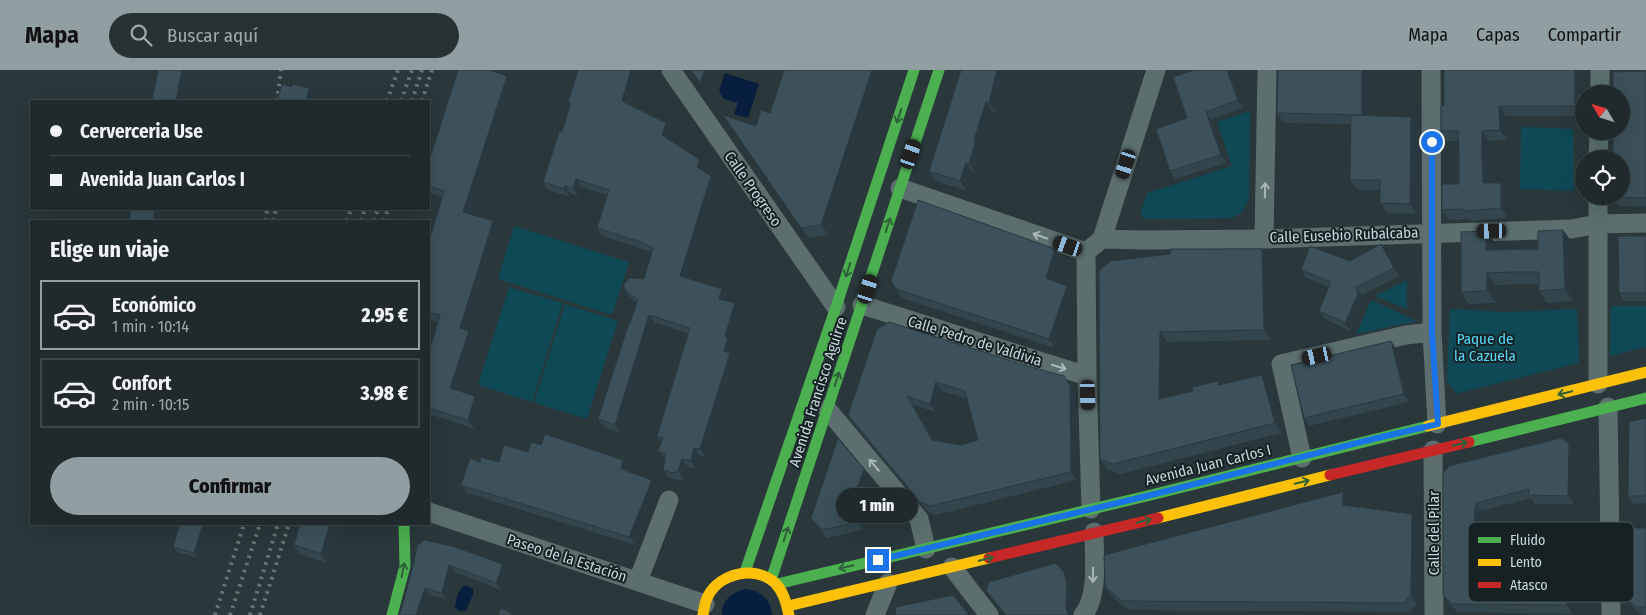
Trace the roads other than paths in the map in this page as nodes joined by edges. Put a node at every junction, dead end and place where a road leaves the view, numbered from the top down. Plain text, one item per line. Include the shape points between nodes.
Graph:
1 (671, 70) edge
2 (914, 70) edge
3 (939, 70) edge
4 (1156, 70) edge
5 (1267, 70) edge
6 (1431, 70) edge
7 (1600, 70) edge
8 (1600, 85) edge
9 (900, 188) junction
10 (1598, 205) edge
11 (1597, 224) junction
12 (1646, 224) edge
13 (1433, 232) junction
14 (1264, 238) junction
15 (1102, 239) junction
16 (1086, 252) junction
17 (862, 305) junction
18 (836, 308) junction
19 (1432, 332) junction
20 (1646, 372) edge
21 (1087, 376) junction
22 (1598, 384) junction
23 (1646, 398) edge
24 (1608, 407) junction
25 (827, 409) junction
26 (1438, 424) junction
27 (1433, 450) junction
28 (1302, 458) junction
29 (669, 500) dead end
30 (1091, 509) junction
31 (430, 512) edge
32 (1610, 522) edge
33 (404, 525) edge
34 (1094, 532) junction
35 (926, 549) junction
36 (952, 567) junction
37 (745, 572) junction
38 (638, 581) junction
39 (774, 582) junction
40 (888, 583) junction
41 (1611, 602) edge
42 (704, 609) edge
43 (789, 611) edge
44 (1090, 613) edge
45 (392, 615) edge
46 (875, 615) edge
47 (989, 615) edge
48 (1434, 615) edge
49 (1611, 615) edge

1 - 18 street, Calle Progreso
2 -> 18 street, Avenida Francisco Aguirre
3 - 9 street, Avenida Francisco Aguirre
4 - 15 street
14 -> 5 street
6 - 13 street
7 - 8 street
16 -> 9 street
17 -> 9 street, Avenida Francisco Aguirre
10 - 11 street
11 - 12 street, Calle Eusebio Rubalcaba
11 - 13 street, Calle Eusebio Rubalcaba via 1572,229
11 - 22 street
13 - 14 street, Calle Eusebio Rubalcaba
13 - 19 street
14 - 15 street, Calle Eusebio Rubalcaba
15 - 16 street
16 - 21 street
17 -> 21 street, Calle Pedro de Valdivia
25 -> 17 street, Avenida Francisco Aguirre
18 - 37 street, Avenida Francisco Aguirre
19 - 26 street
19 - 28 street via 1281,364
20 - 22 street, Avenida Juan Carlos I
21 - 30 street
22 -> 26 street, Avenida Juan Carlos I
23 - 24 street
27 -> 24 street
24 - 32 street
35 -> 25 street via 919,519
39 -> 25 street, Avenida Francisco Aguirre
26 - 28 street, Avenida Juan Carlos I
34 -> 27 street
27 - 48 street, Calle del Pilar
28 - 30 street, Avenida Juan Carlos I
29 - 38 street
30 - 35 street, Avenida Juan Carlos I
31 - 38 street, Paseo de la Estación
45 -> 33 street via 405,566
36 -> 34 street
34 -> 44 street
35 -> 39 street, Avenida Juan Carlos I
36 - 40 street
36 - 47 street
37 - 39 street via 760,574
37 - 42 street via 720,582 711,592
38 - 42 street, Paseo de la Estación
39 - 43 street via 784,594
40 - 43 street
40 - 46 street
41 - 49 street

